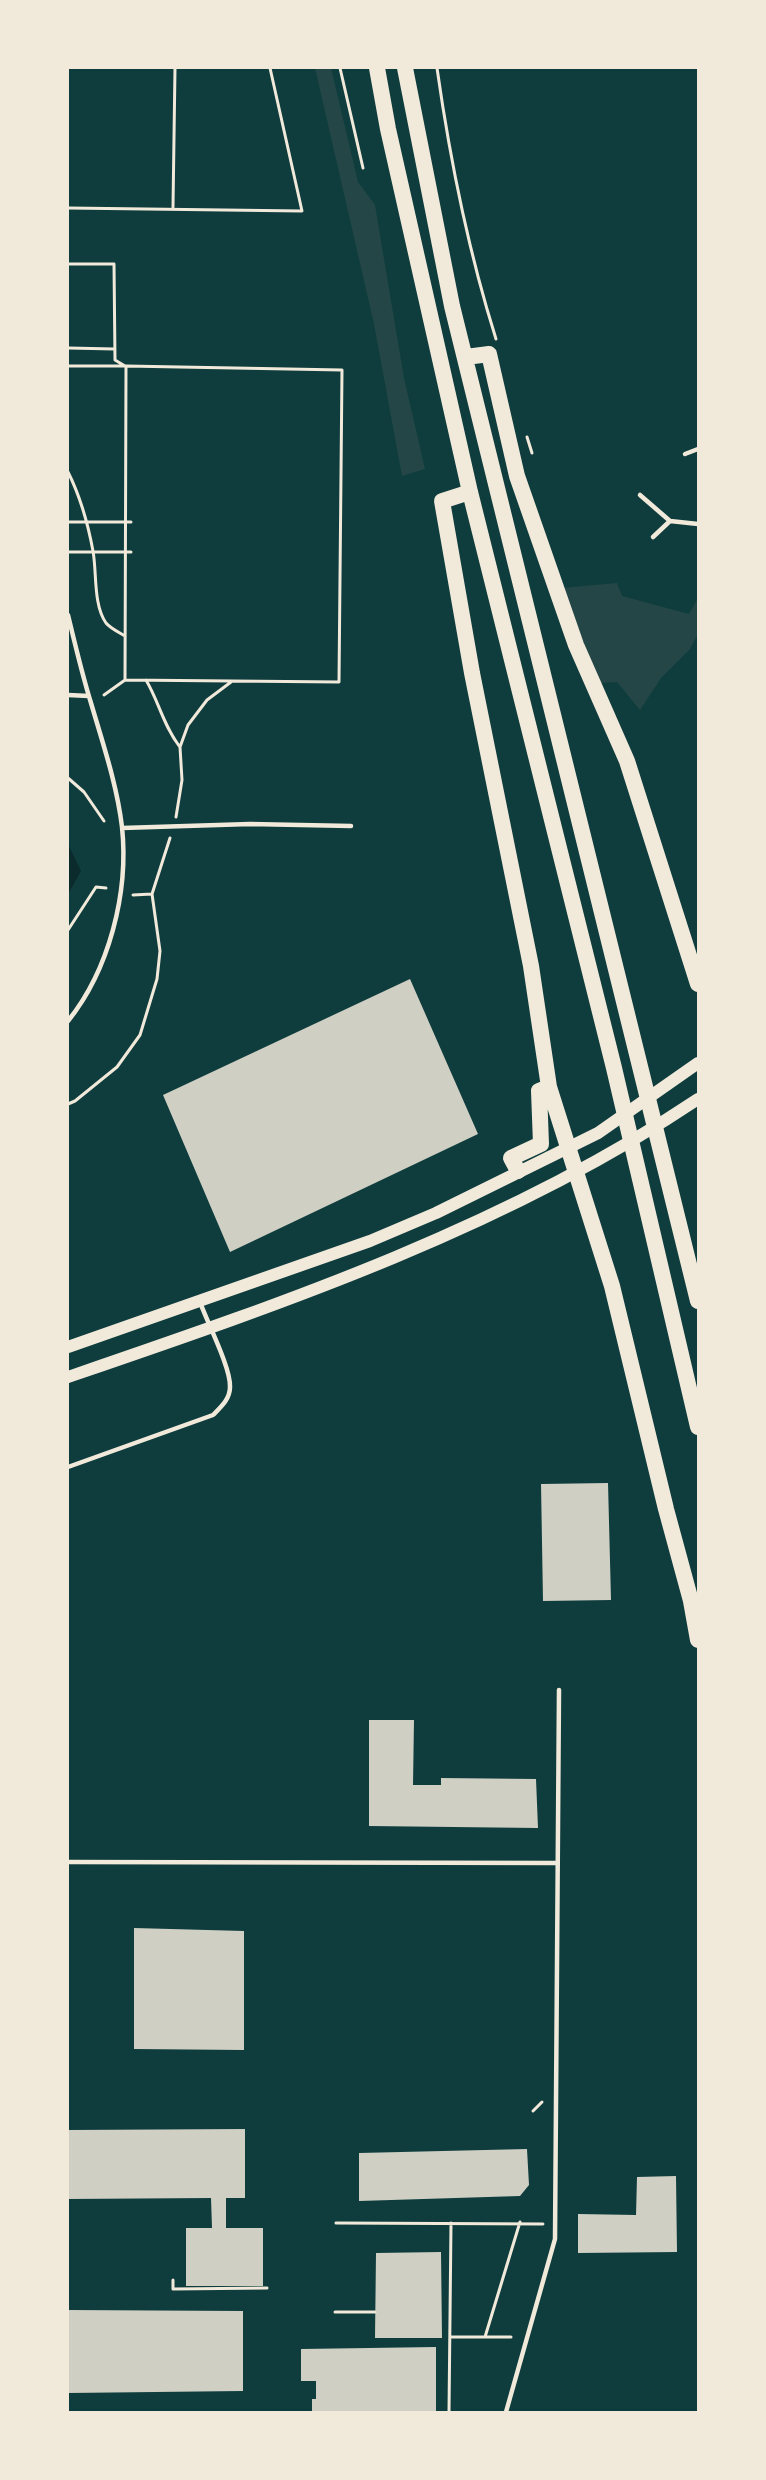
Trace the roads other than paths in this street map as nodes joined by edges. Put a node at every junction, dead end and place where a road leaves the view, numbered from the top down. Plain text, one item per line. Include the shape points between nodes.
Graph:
1 (377, 68) edge
2 (405, 68) edge
3 (466, 357) junction
4 (699, 449) edge
5 (685, 454) dead end
6 (470, 492) junction
7 (640, 495) dead end
8 (669, 521) junction
9 (699, 524) edge
10 (653, 537) dead end
11 (68, 615) edge
12 (68, 695) edge
13 (89, 696) junction
14 (351, 826) dead end
15 (122, 828) junction
16 (699, 984) edge
17 (68, 1021) edge
18 (699, 1063) edge
19 (549, 1087) junction
20 (699, 1099) edge
21 (567, 1149) junction
22 (518, 1171) junction
23 (576, 1174) junction
24 (200, 1301) junction
25 (699, 1302) edge
26 (209, 1328) junction
27 (68, 1347) edge
28 (68, 1377) edge
29 (699, 1427) edge
30 (68, 1467) edge
31 (699, 1640) edge
32 (559, 1690) dead end
33 (68, 1862) edge
34 (557, 1863) junction
35 (506, 2412) edge

1 - 6 highway
2 - 3 highway via 452,306
3 - 16 highway via 489,354 517,476 576,645 627,761
3 - 25 highway
4 - 5 lane
6 - 19 highway via 442,501 531,966
6 - 29 highway
7 - 8 lane
8 - 9 lane
8 - 10 lane
11 - 13 lane
12 - 13 lane
13 - 15 lane via 111,771
14 - 15 lane
15 - 17 lane via 122,879 115,922 101,964
18 - 21 main road via 598,1133
19 - 21 highway
19 - 22 highway via 539,1091 541,1144 511,1158
20 - 23 main road
21 - 22 main road
21 - 23 highway
22 - 24 main road via 370,1241
23 - 26 main road via 380,1264
23 - 31 highway via 612,1286
24 - 26 lane
24 - 27 main road
26 - 28 main road
26 - 30 lane via 230,1388 226,1401 213,1415
32 - 34 lane
33 - 34 lane
34 - 35 lane via 555,2239

